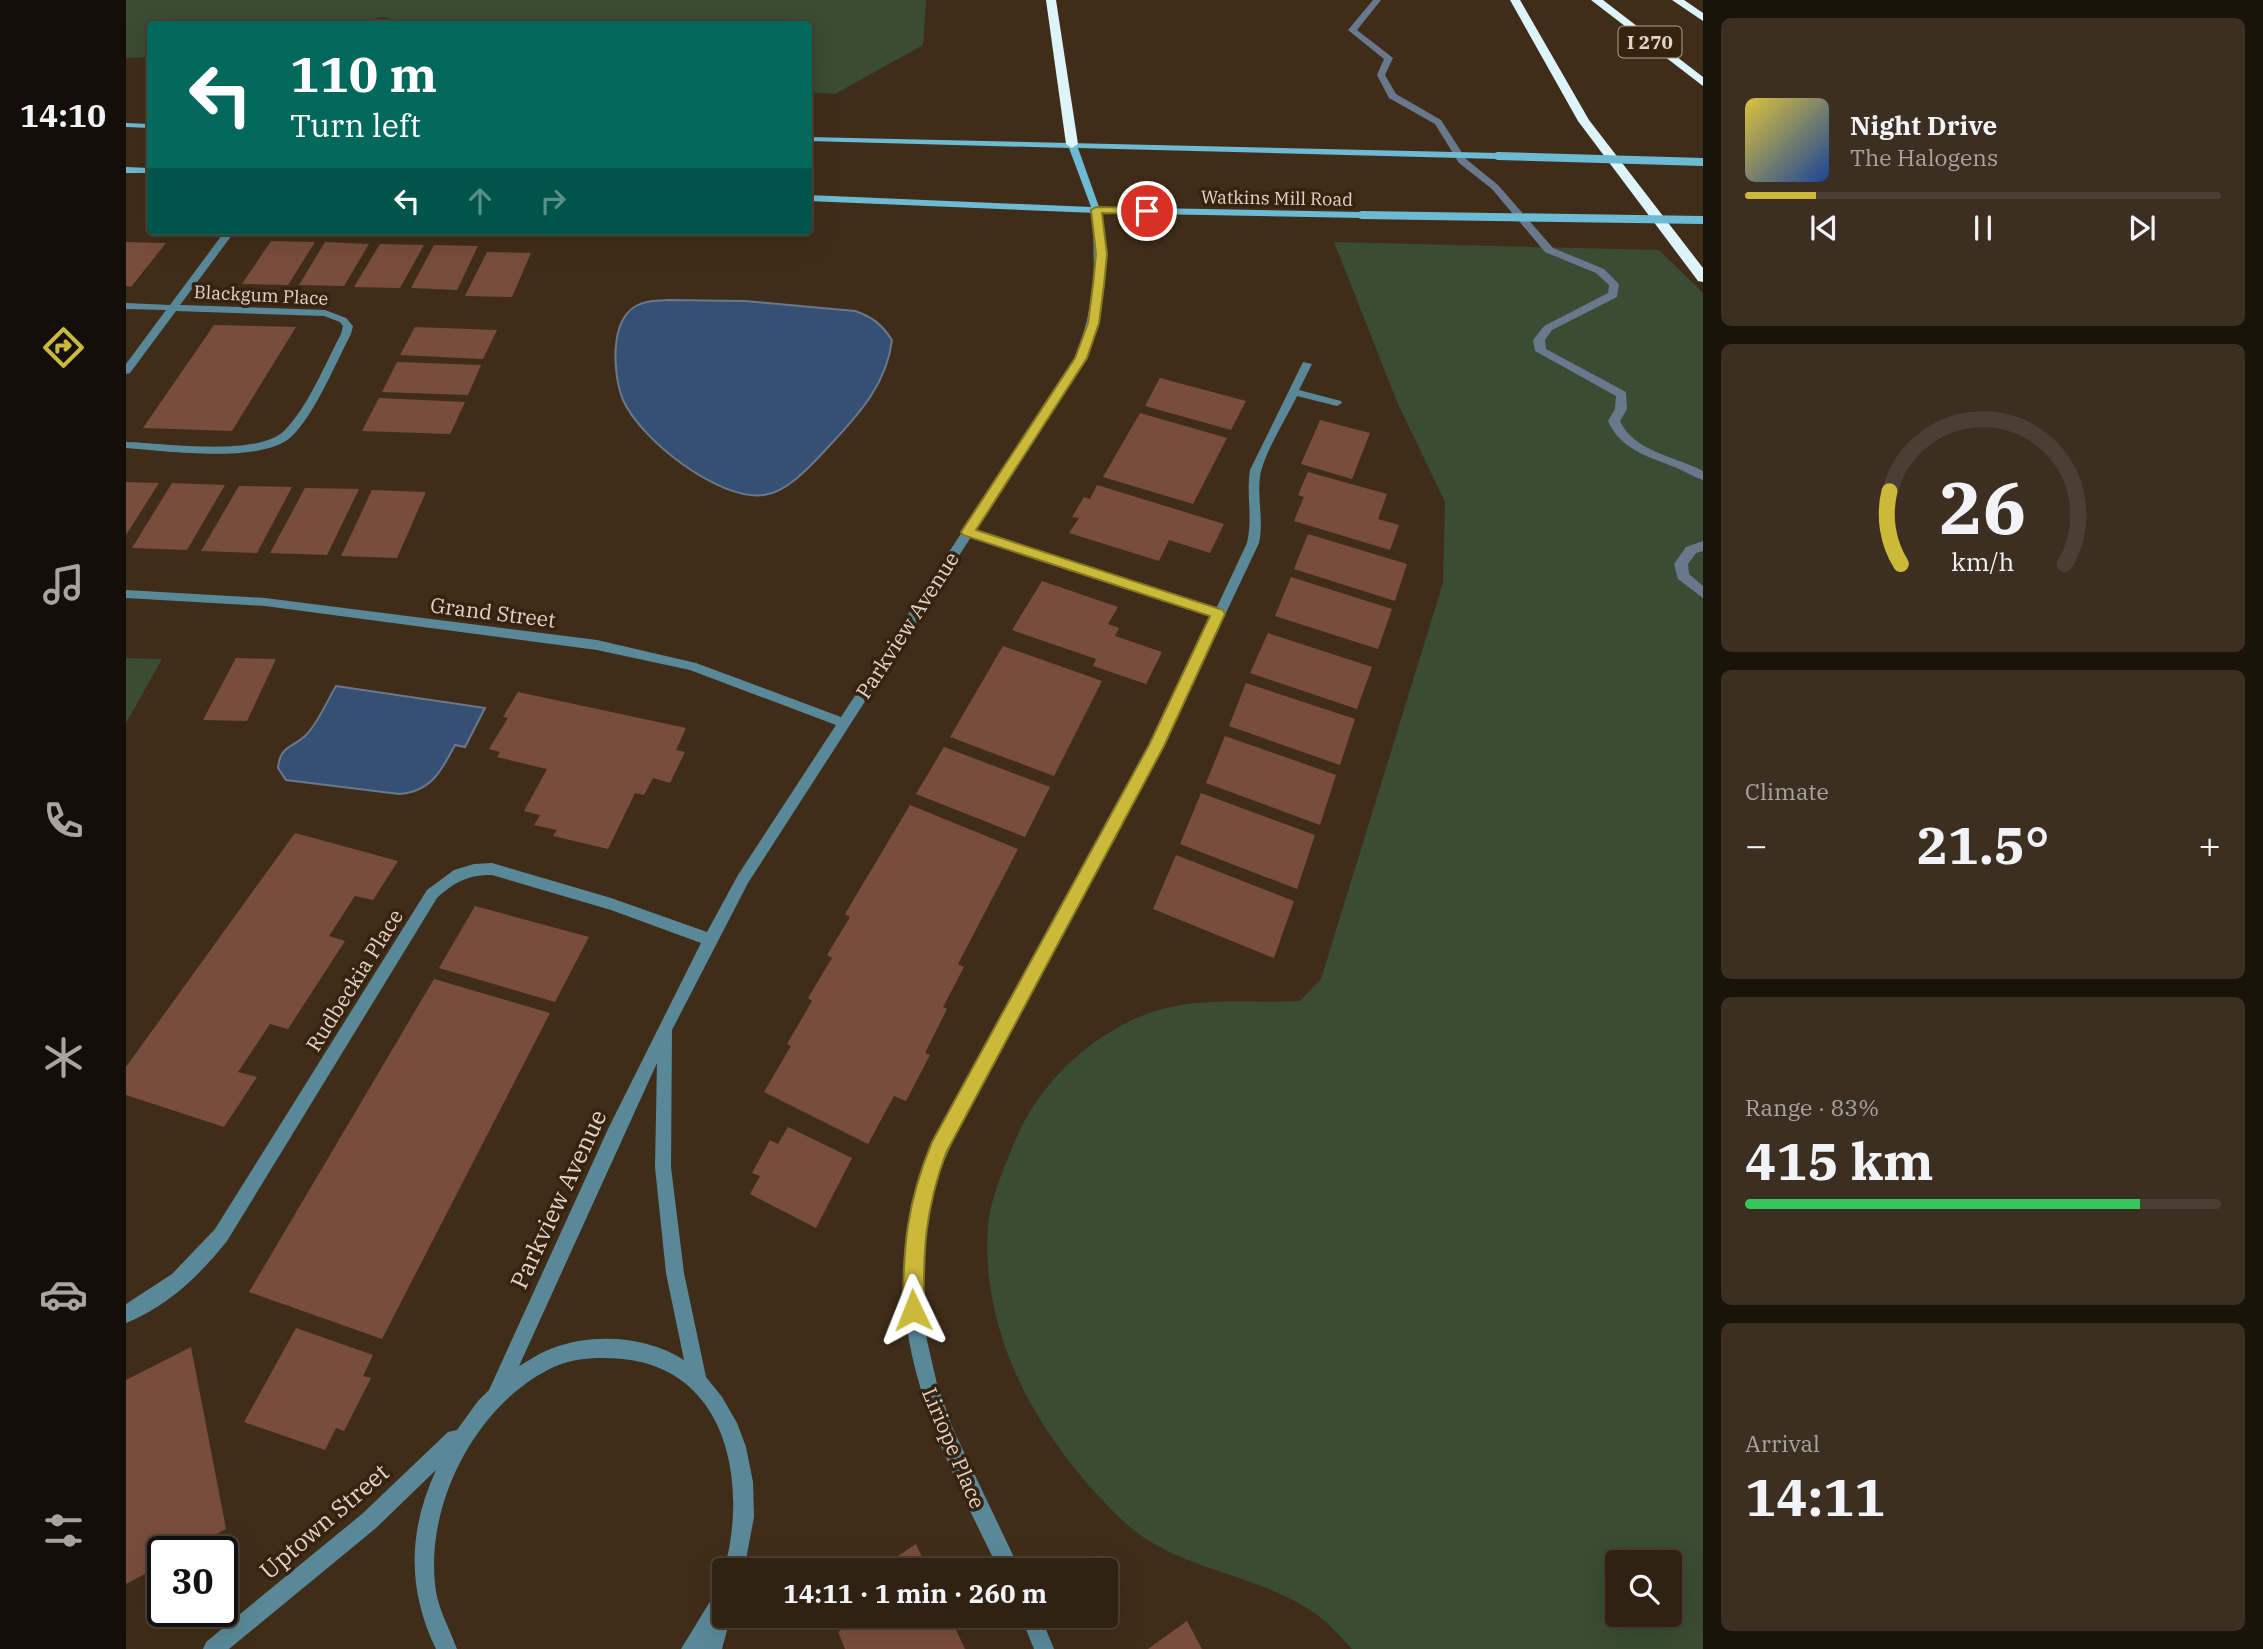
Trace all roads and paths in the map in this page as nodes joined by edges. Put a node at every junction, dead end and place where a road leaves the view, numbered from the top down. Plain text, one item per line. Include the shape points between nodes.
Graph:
1 (1051, 0) edge
2 (1516, 0) edge
3 (1596, 0) edge
4 (1677, 0) edge
5 (1703, 18) edge
6 (1703, 83) edge
7 (126, 125) edge
8 (147, 126) edge
9 (812, 139) edge
10 (1072, 144) junction
11 (1703, 162) edge
12 (126, 170) edge
13 (147, 171) edge
14 (812, 198) edge
15 (1096, 210) junction
16 (1703, 220) edge
17 (227, 235) edge
18 (1703, 278) edge
19 (126, 306) edge
20 (173, 308) junction
21 (1307, 364) dead end
22 (126, 371) edge
23 (1293, 392) junction
24 (1337, 403) dead end
25 (126, 445) edge
26 (968, 532) junction
27 (126, 594) edge
28 (1218, 614) junction
29 (844, 723) junction
30 (709, 939) junction
31 (665, 1027) junction
32 (126, 1314) edge
33 (697, 1380) junction
34 (498, 1392) junction
35 (466, 1428) junction
36 (738, 1558) edge
37 (1004, 1558) edge
38 (712, 1616) edge
39 (717, 1628) edge
40 (1035, 1628) edge
41 (213, 1649) edge
42 (447, 1649) edge
43 (691, 1649) edge
44 (712, 1649) edge
45 (1044, 1649) edge

1 - 10 highway
2 - 18 highway via 1584,121
3 - 6 highway, I 270
4 - 5 highway, I 270
7 - 8 main road
9 - 10 main road
10 - 11 main road, bridge
10 - 15 main road
12 - 13 main road
14 - 15 main road, Watkins Mill Road
15 - 16 main road, Watkins Mill Road, bridge
15 - 26 street, Parkview Avenue via 1099,285 1081,358
17 - 20 street
19 - 20 street
20 - 22 street
20 - 25 street, Blackgum Place via 325,313 348,326 291,430 272,444 246,449
21 - 23 street, Liriope Place
23 - 24 street
23 - 28 street, Liriope Place via 1256,470 1258,526 1253,543
26 - 28 street
26 - 29 street, Parkview Avenue
27 - 29 street, Grand Street via 265,603 597,645 702,669
28 - 37 street, Liriope Place via 1156,746 950,1124 925,1184 911,1290 925,1382 943,1432
29 - 30 street, Parkview Avenue
30 - 31 street, Parkview Avenue
30 - 32 street, Rudbeckia Place via 492,869 459,872 445,880 221,1234 193,1270
31 - 33 street, Parkview Avenue via 663,1167 675,1273
31 - 34 street, Parkview Avenue
33 - 34 street via 662,1356 622,1346 579,1348 536,1365
33 - 36 street via 722,1411 739,1451 746,1498
34 - 35 street
35 - 41 street, Uptown Street via 369,1521
35 - 42 street via 442,1473 426,1523 424,1576 435,1626
38 - 43 street
39 - 44 street
40 - 45 street

